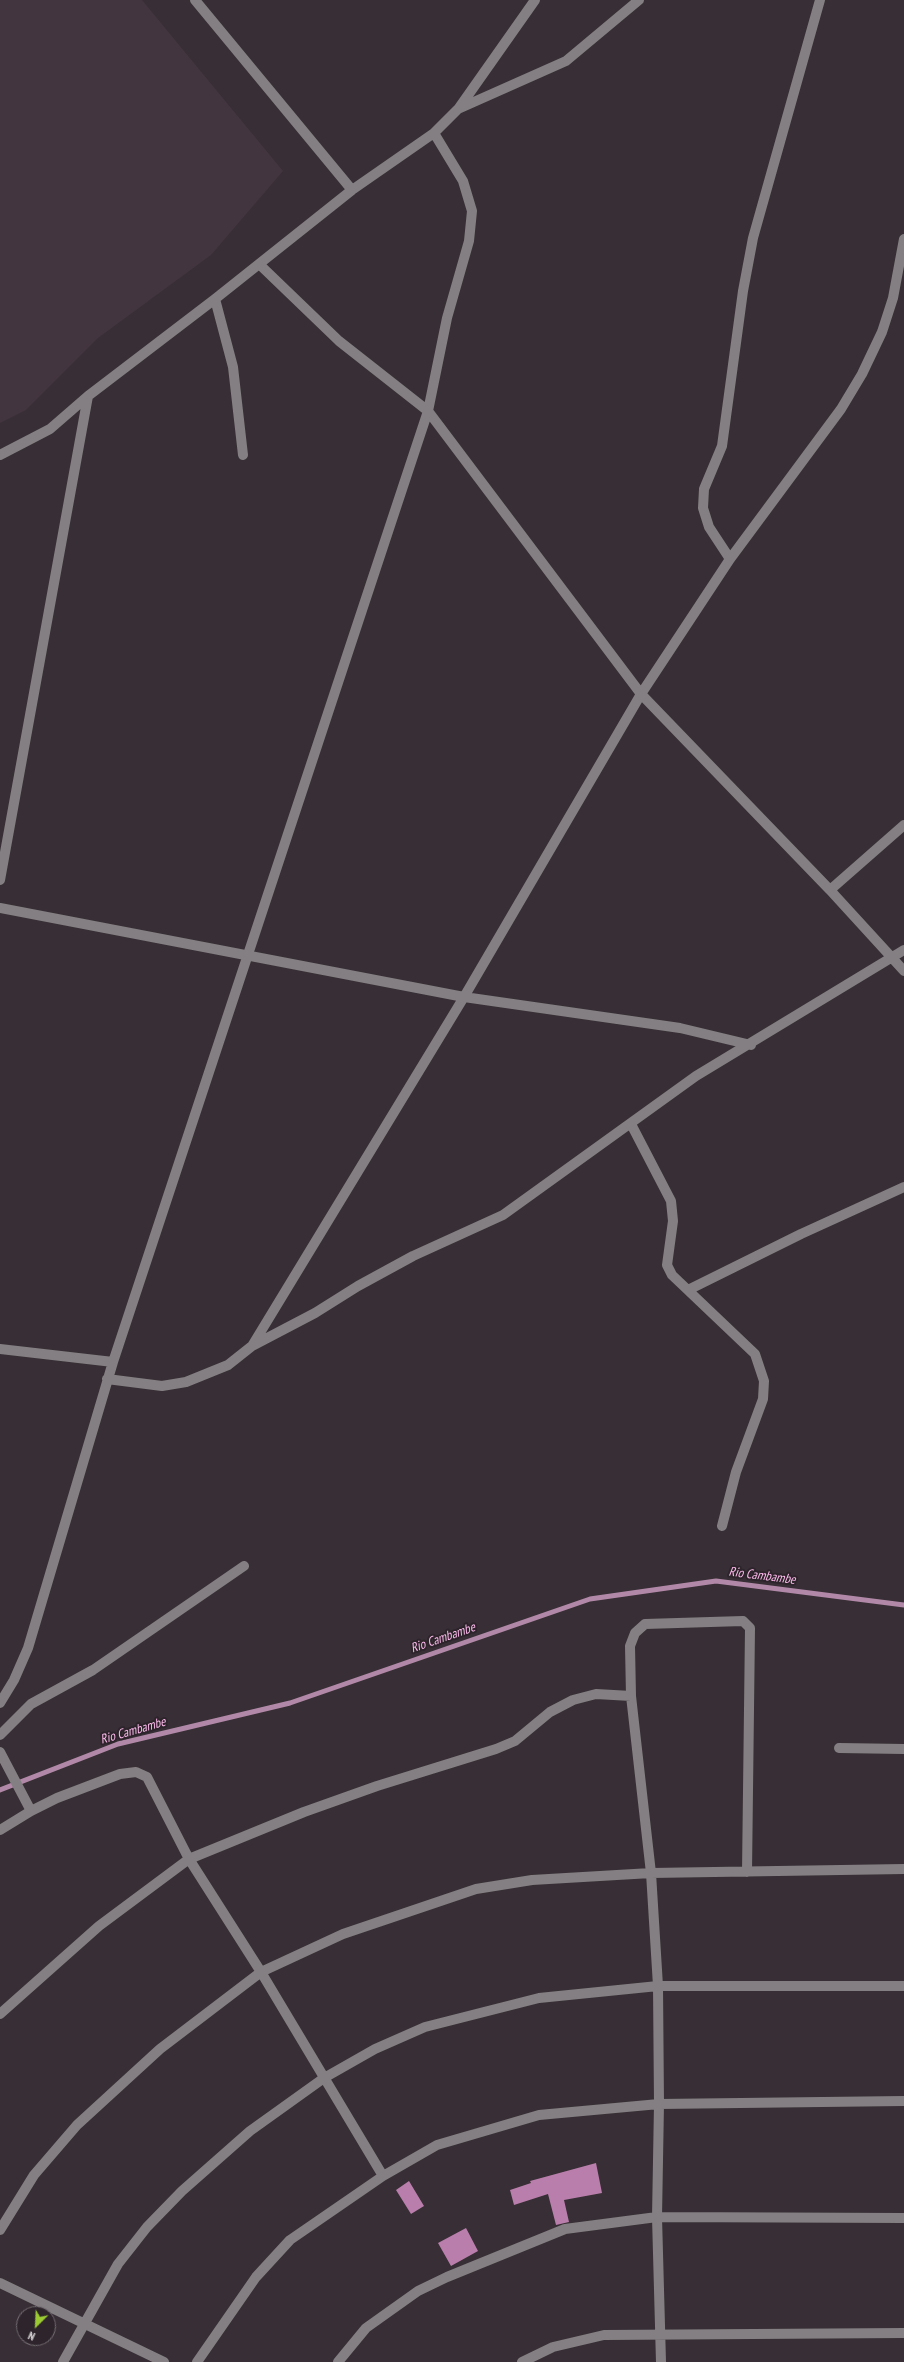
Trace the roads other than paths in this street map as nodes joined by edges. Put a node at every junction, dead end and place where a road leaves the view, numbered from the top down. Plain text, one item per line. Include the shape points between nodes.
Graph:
1 (195, 0) edge
2 (535, 0) edge
3 (639, 0) edge
4 (820, 0) edge
5 (458, 109) junction
6 (434, 133) junction
7 (352, 190) junction
8 (904, 239) edge
9 (259, 264) junction
10 (904, 296) edge
11 (893, 298) junction
12 (215, 299) junction
13 (88, 396) junction
14 (428, 412) junction
15 (243, 454) dead end
16 (0, 455) edge
17 (730, 559) junction
18 (641, 694) junction
19 (904, 825) edge
20 (0, 880) edge
21 (830, 890) junction
22 (0, 908) edge
23 (904, 950) edge
24 (247, 954) junction
25 (892, 958) junction
26 (904, 971) edge
27 (464, 997) junction
28 (751, 1045) junction
29 (632, 1124) junction
30 (904, 1187) edge
31 (688, 1290) junction
32 (252, 1346) junction
33 (0, 1349) edge
34 (113, 1362) junction
35 (107, 1379) junction
36 (722, 1526) dead end
37 (244, 1566) dead end
38 (631, 1696) junction
39 (0, 1703) edge
40 (0, 1735) edge
41 (839, 1748) dead end
42 (904, 1749) edge
43 (3, 1756) edge
44 (31, 1811) junction
45 (0, 1830) edge
46 (189, 1859) junction
47 (904, 1869) edge
48 (747, 1872) junction
49 (651, 1873) junction
50 (261, 1972) junction
51 (658, 1986) junction
52 (904, 1986) edge
53 (0, 2014) edge
54 (324, 2078) junction
55 (904, 2101) edge
56 (659, 2104) junction
57 (383, 2176) junction
58 (657, 2217) junction
59 (904, 2218) edge
60 (0, 2230) edge
61 (0, 2283) edge
62 (83, 2323) junction
63 (661, 2333) junction
64 (904, 2333) edge
65 (64, 2362) edge
66 (164, 2362) edge
67 (198, 2362) edge
68 (338, 2362) edge
69 (522, 2362) edge
70 (661, 2362) edge

1 - 7 street
2 - 5 street
3 - 5 street via 566,61
4 - 17 street via 753,238 742,298 722,446 704,489 703,508 709,528
5 - 6 street
6 - 7 street
6 - 14 street via 463,181 472,211 469,241 447,318
7 - 9 street
8 - 11 street
9 - 12 street
9 - 14 street via 339,341
10 - 11 street
11 - 17 street via 879,339 862,374 840,409
12 - 13 street
12 - 15 street via 233,367
13 - 16 street via 50,429
13 - 20 street
14 - 18 street
14 - 24 street
17 - 18 street
18 - 21 street
18 - 27 street
19 - 21 street
21 - 25 street
22 - 24 street
23 - 25 street
24 - 27 street
24 - 34 street
25 - 26 street
25 - 28 street
27 - 28 street via 680,1028
27 - 32 street
28 - 29 street via 696,1076
29 - 31 street via 671,1201 673,1221 667,1265 672,1275
29 - 32 street via 503,1215 414,1256
30 - 31 street
31 - 36 street via 755,1354 764,1381 763,1399 736,1472
32 - 35 street via 228,1365 186,1382 162,1386
33 - 34 street
34 - 35 street
35 - 39 street via 28,1648 14,1680
37 - 40 street via 93,1670 31,1704
38 - 46 street via 596,1694 573,1700 550,1712 515,1741 496,1749 318,1807
38 - 48 street via 630,1646 635,1633 645,1624 740,1621 749,1625
38 - 49 street
41 - 42 street
43 - 44 street
44 - 45 street
44 - 46 street via 57,1798 120,1774 136,1772 147,1777
46 - 50 street
46 - 53 street via 99,1926
47 - 48 street
48 - 49 street
49 - 50 street via 532,1880 476,1889 343,1934
49 - 51 street
50 - 54 street
50 - 60 street via 160,2049 77,2125 34,2175
51 - 52 street
51 - 54 street via 539,1998 425,2027 375,2049
51 - 56 street
54 - 57 street
54 - 62 street via 250,2131 182,2191 147,2227 118,2264
55 - 56 street
56 - 57 street via 539,2115 437,2145
56 - 58 street
57 - 67 street via 290,2240 256,2277
58 - 59 street
58 - 63 street
58 - 68 street via 566,2229 447,2277 418,2291 366,2328
61 - 62 street
62 - 65 street
62 - 66 street
63 - 64 street
63 - 69 street via 604,2335 553,2347
63 - 70 street

